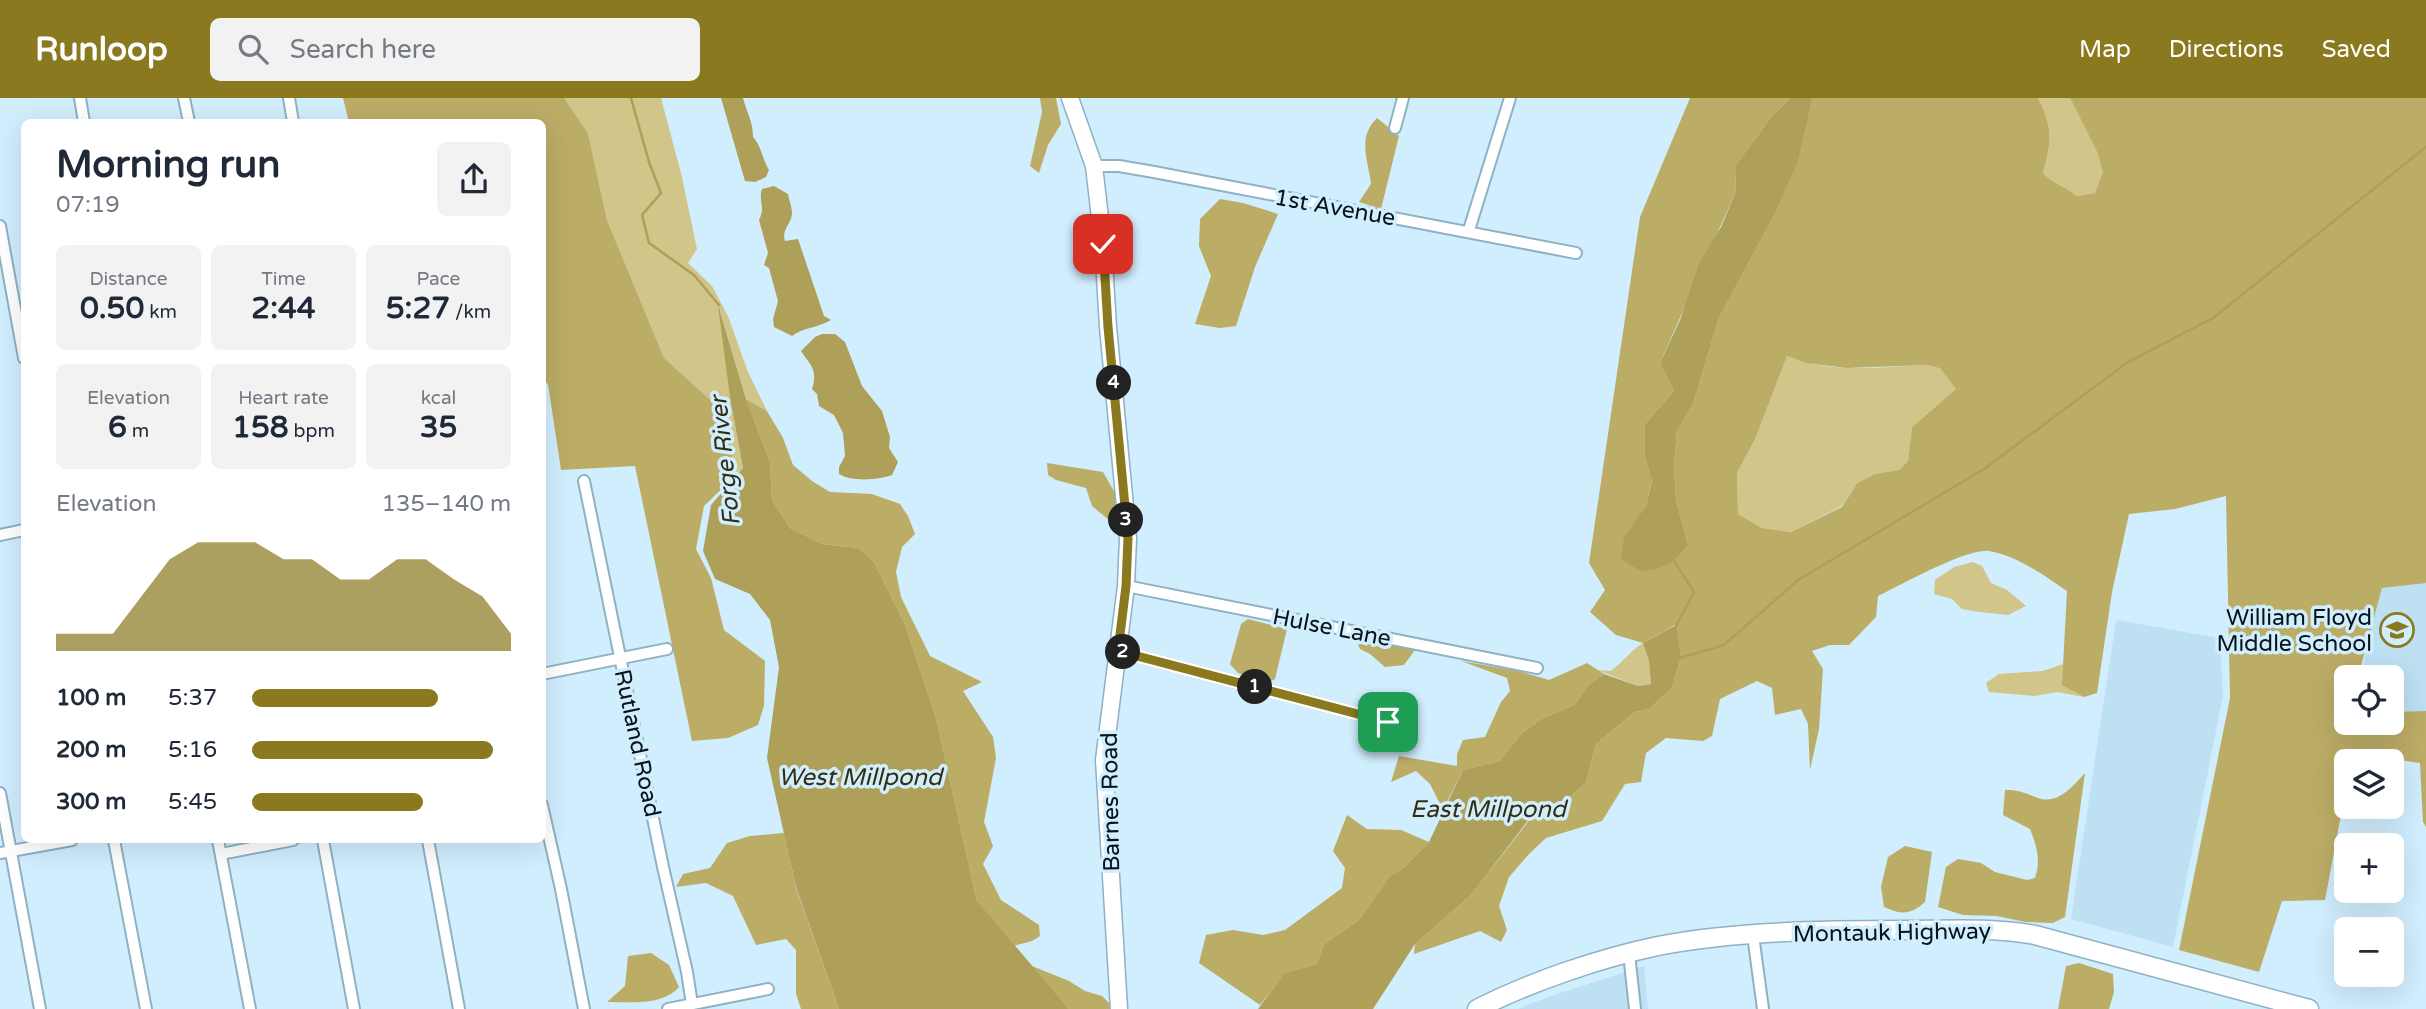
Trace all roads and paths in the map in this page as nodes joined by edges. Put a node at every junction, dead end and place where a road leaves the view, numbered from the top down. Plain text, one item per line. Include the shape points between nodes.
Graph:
1 (80, 98) edge
2 (184, 98) edge
3 (286, 98) edge
4 (1070, 98) edge
5 (1403, 98) edge
6 (1510, 98) edge
7 (84, 119) edge
8 (188, 119) edge
9 (292, 119) edge
10 (1395, 128) dead end
11 (1094, 166) junction
12 (0, 226) edge
13 (1469, 230) junction
14 (1576, 253) dead end
15 (21, 342) edge
16 (584, 481) dead end
17 (21, 531) edge
18 (0, 535) edge
19 (1126, 586) junction
20 (667, 649) dead end
21 (1118, 651) junction
22 (620, 657) junction
23 (1537, 668) dead end
24 (546, 673) edge
25 (1388, 722) dead end
26 (0, 793) edge
27 (546, 823) edge
28 (55, 843) edge
29 (115, 843) edge
30 (219, 843) edge
31 (278, 843) edge
32 (324, 843) edge
33 (429, 843) edge
34 (5, 852) edge
35 (221, 854) junction
36 (1754, 935) junction
37 (1629, 953) junction
38 (768, 989) dead end
39 (691, 1004) junction
40 (40, 1009) edge
41 (146, 1009) edge
42 (250, 1009) edge
43 (354, 1009) edge
44 (459, 1009) edge
45 (584, 1009) edge
46 (668, 1009) edge
47 (1119, 1009) edge
48 (1477, 1009) edge
49 (1636, 1009) edge
50 (1763, 1009) edge
51 (2309, 1009) edge

1 - 7 street
2 - 8 street
3 - 9 street
4 - 11 street, Barnes Road
5 - 10 street
6 - 13 street
11 - 13 street, 1st Avenue via 1119,166
11 - 19 street, Barnes Road via 1128,538
12 - 15 street
13 - 14 street, 1st Avenue
16 - 22 street, Rutland Road
17 - 18 street
19 - 21 street, Barnes Road
19 - 23 street, Hulse Lane
20 - 22 street
21 - 25 street
21 - 47 street, Barnes Road via 1104,760
22 - 24 street
22 - 39 street, Rutland Road
26 - 34 street
27 - 45 street
28 - 34 street
29 - 41 street
30 - 35 street
31 - 35 street
32 - 43 street
33 - 44 street
34 - 40 street
35 - 42 street
36 - 37 main road, Montauk Highway
36 - 50 street
36 - 51 main road, Montauk Highway via 2010,930
37 - 48 main road, Montauk Highway
37 - 49 street
38 - 39 street
39 - 46 street

